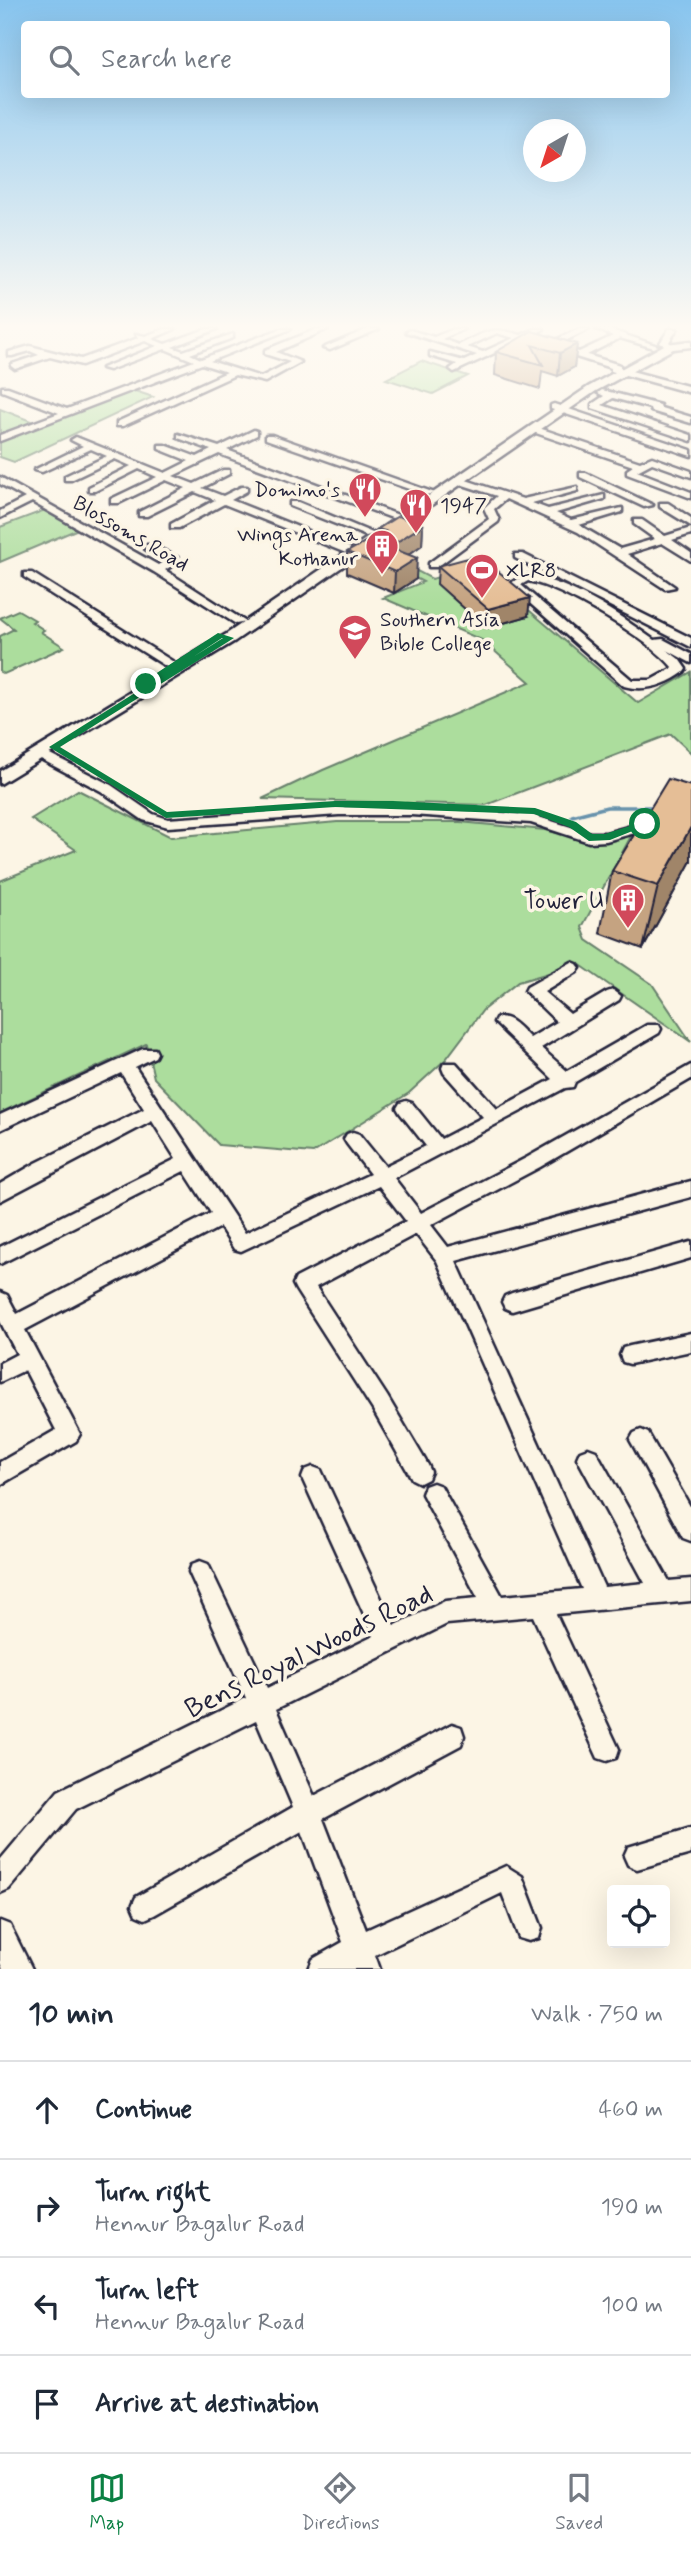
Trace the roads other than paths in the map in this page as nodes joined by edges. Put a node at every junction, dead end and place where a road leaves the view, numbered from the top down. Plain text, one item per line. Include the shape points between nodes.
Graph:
1 (47, 421) edge
2 (127, 421) edge
3 (538, 421) edge
4 (543, 421) edge
5 (596, 421) edge
6 (640, 421) edge
7 (120, 424) dead end
8 (534, 429) junction
9 (254, 433) dead end
10 (181, 436) dead end
11 (269, 437) dead end
12 (0, 438) edge
13 (691, 438) edge
14 (76, 440) dead end
15 (91, 446) junction
16 (162, 447) dead end
17 (218, 449) junction
18 (691, 453) edge
19 (114, 456) junction
20 (197, 461) junction
21 (641, 465) junction
22 (138, 466) junction
23 (39, 470) dead end
24 (226, 472) dead end
25 (691, 474) edge
26 (583, 475) dead end
27 (165, 477) junction
28 (68, 478) dead end
29 (619, 479) junction
30 (460, 481) junction
31 (3, 485) edge
32 (192, 488) junction
33 (92, 489) dead end
34 (244, 489) dead end
35 (574, 489) dead end
36 (429, 493) junction
37 (505, 495) junction
38 (691, 495) edge
39 (600, 497) dead end
40 (33, 498) junction
41 (223, 500) junction
42 (115, 501) dead end
43 (524, 502) junction
44 (294, 503) dead end
45 (648, 505) dead end
46 (664, 505) dead end
47 (618, 510) dead end
48 (549, 512) junction
49 (0, 514) edge
50 (143, 514) dead end
51 (396, 516) junction
52 (638, 522) dead end
53 (691, 523) edge
54 (570, 524) junction
55 (175, 526) dead end
56 (691, 531) edge
57 (370, 534) junction
58 (664, 539) junction
59 (149, 547) dead end
60 (346, 550) junction
61 (619, 552) junction
62 (519, 556) dead end
63 (691, 558) edge
64 (433, 565) dead end
65 (158, 569) junction
66 (28, 575) dead end
67 (669, 587) dead end
68 (629, 611) junction
69 (615, 617) junction
70 (240, 622) junction
71 (225, 636) junction
72 (640, 636) junction
73 (691, 643) edge
74 (690, 664) edge
75 (174, 666) junction
76 (48, 751) junction
77 (0, 770) edge
78 (0, 779) edge
79 (691, 818) edge
80 (572, 968) dead end
81 (613, 996) dead end
82 (502, 1022) dead end
83 (569, 1023) junction
84 (653, 1029) dead end
85 (529, 1047) junction
86 (149, 1053) dead end
87 (125, 1065) junction
88 (450, 1068) dead end
89 (691, 1071) edge
90 (567, 1082) junction
91 (406, 1108) dead end
92 (156, 1111) junction
93 (495, 1119) junction
94 (0, 1123) edge
95 (353, 1139) dead end
96 (438, 1148) junction
97 (188, 1161) junction
98 (383, 1177) junction
99 (0, 1193) edge
100 (689, 1193) edge
101 (223, 1216) junction
102 (420, 1222) junction
103 (691, 1250) edge
104 (0, 1256) edge
105 (444, 1256) junction
106 (0, 1301) edge
107 (512, 1302) dead end
108 (13, 1326) junction
109 (691, 1342) edge
110 (630, 1355) dead end
111 (29, 1358) junction
112 (0, 1373) edge
113 (641, 1440) dead end
114 (588, 1458) dead end
115 (420, 1472) dead end
116 (0, 1474) edge
117 (313, 1478) dead end
118 (433, 1494) dead end
119 (691, 1530) edge
120 (200, 1572) dead end
121 (691, 1590) edge
122 (663, 1593) junction
123 (598, 1599) junction
124 (539, 1604) junction
125 (496, 1608) junction
126 (389, 1641) junction
127 (263, 1703) junction
128 (452, 1735) dead end
129 (607, 1749) dead end
130 (308, 1813) junction
131 (691, 1841) edge
132 (637, 1856) dead end
133 (0, 1880) edge
134 (145, 1906) dead end
135 (529, 1928) dead end
136 (0, 1934) edge
137 (362, 1958) edge
138 (18, 1969) edge
139 (323, 1969) edge

1 - 12 street
2 - 7 street
3 - 36 main road
4 - 8 main road
5 - 18 street
6 - 13 street
8 - 21 street
8 - 30 main road
9 - 17 street
10 - 17 street
11 - 36 street
14 - 15 street
15 - 19 street
15 - 23 street
16 - 20 street
17 - 20 street
17 - 51 street
19 - 22 street
19 - 28 street
20 - 27 street
21 - 25 street via 652,460
21 - 29 street
22 - 27 street
22 - 33 street
24 - 32 street
26 - 29 street
27 - 32 street
27 - 42 street
29 - 38 street
29 - 45 street
30 - 37 street
30 - 71 main road
31 - 40 street, Blossoms Road
32 - 41 street
32 - 50 street
34 - 41 street
35 - 43 street
36 - 51 main road
37 - 43 street
37 - 64 street via 489,508 494,520
39 - 48 street
40 - 49 street
40 - 65 street, Blossoms Road
41 - 55 street
41 - 60 street
43 - 48 street
44 - 57 street
46 - 53 street
47 - 54 street
48 - 54 street
51 - 57 main road
52 - 58 street
54 - 61 street
56 - 58 street
57 - 60 main road
58 - 61 street
58 - 63 street
59 - 65 street via 174,560
60 - 70 main road
61 - 67 street
62 - 68 street
65 - 70 street, Blossoms Road
66 - 75 street
68 - 69 street
68 - 73 street
69 - 72 street
69 - 72 street via 537,578 509,581 628,683 648,686 680,669
70 - 71 main road
71 - 75 main road
71 - 76 main road
72 - 74 street via 657,640
75 - 77 main road
76 - 78 main road
76 - 79 street via 158,821 411,811 532,818 589,838
80 - 83 street via 533,991
81 - 83 street
82 - 85 street
83 - 85 street
84 - 90 street
85 - 90 street
86 - 87 street
87 - 92 street
87 - 94 street
88 - 93 street
89 - 102 street
90 - 93 street
91 - 96 street
92 - 97 street
92 - 99 street
93 - 96 street
95 - 98 street
96 - 98 street
97 - 101 street
97 - 104 street
98 - 101 street via 241,1242
98 - 102 street
100 - 105 street
101 - 108 street
102 - 105 street
102 - 115 street via 303,1284
103 - 107 street
105 - 123 street
106 - 108 street
108 - 111 street
109 - 110 street
111 - 112 street
111 - 116 street via 69,1434
113 - 119 street
114 - 122 street
117 - 126 street
118 - 125 street
120 - 127 street
121 - 122 street, Bens Royal Woods Road
122 - 123 street, Bens Royal Woods Road
123 - 124 street, Bens Royal Woods Road
124 - 125 street, Bens Royal Woods Road
124 - 129 street
125 - 126 street, Bens Royal Woods Road via 445,1613
126 - 127 street, Bens Royal Woods Road
127 - 130 street
127 - 133 street, Bens Royal Woods Road via 67,1800
128 - 130 street
130 - 134 street
130 - 137 street
131 - 132 street
135 - 137 street via 513,1885 506,1880
136 - 138 street
137 - 139 street

